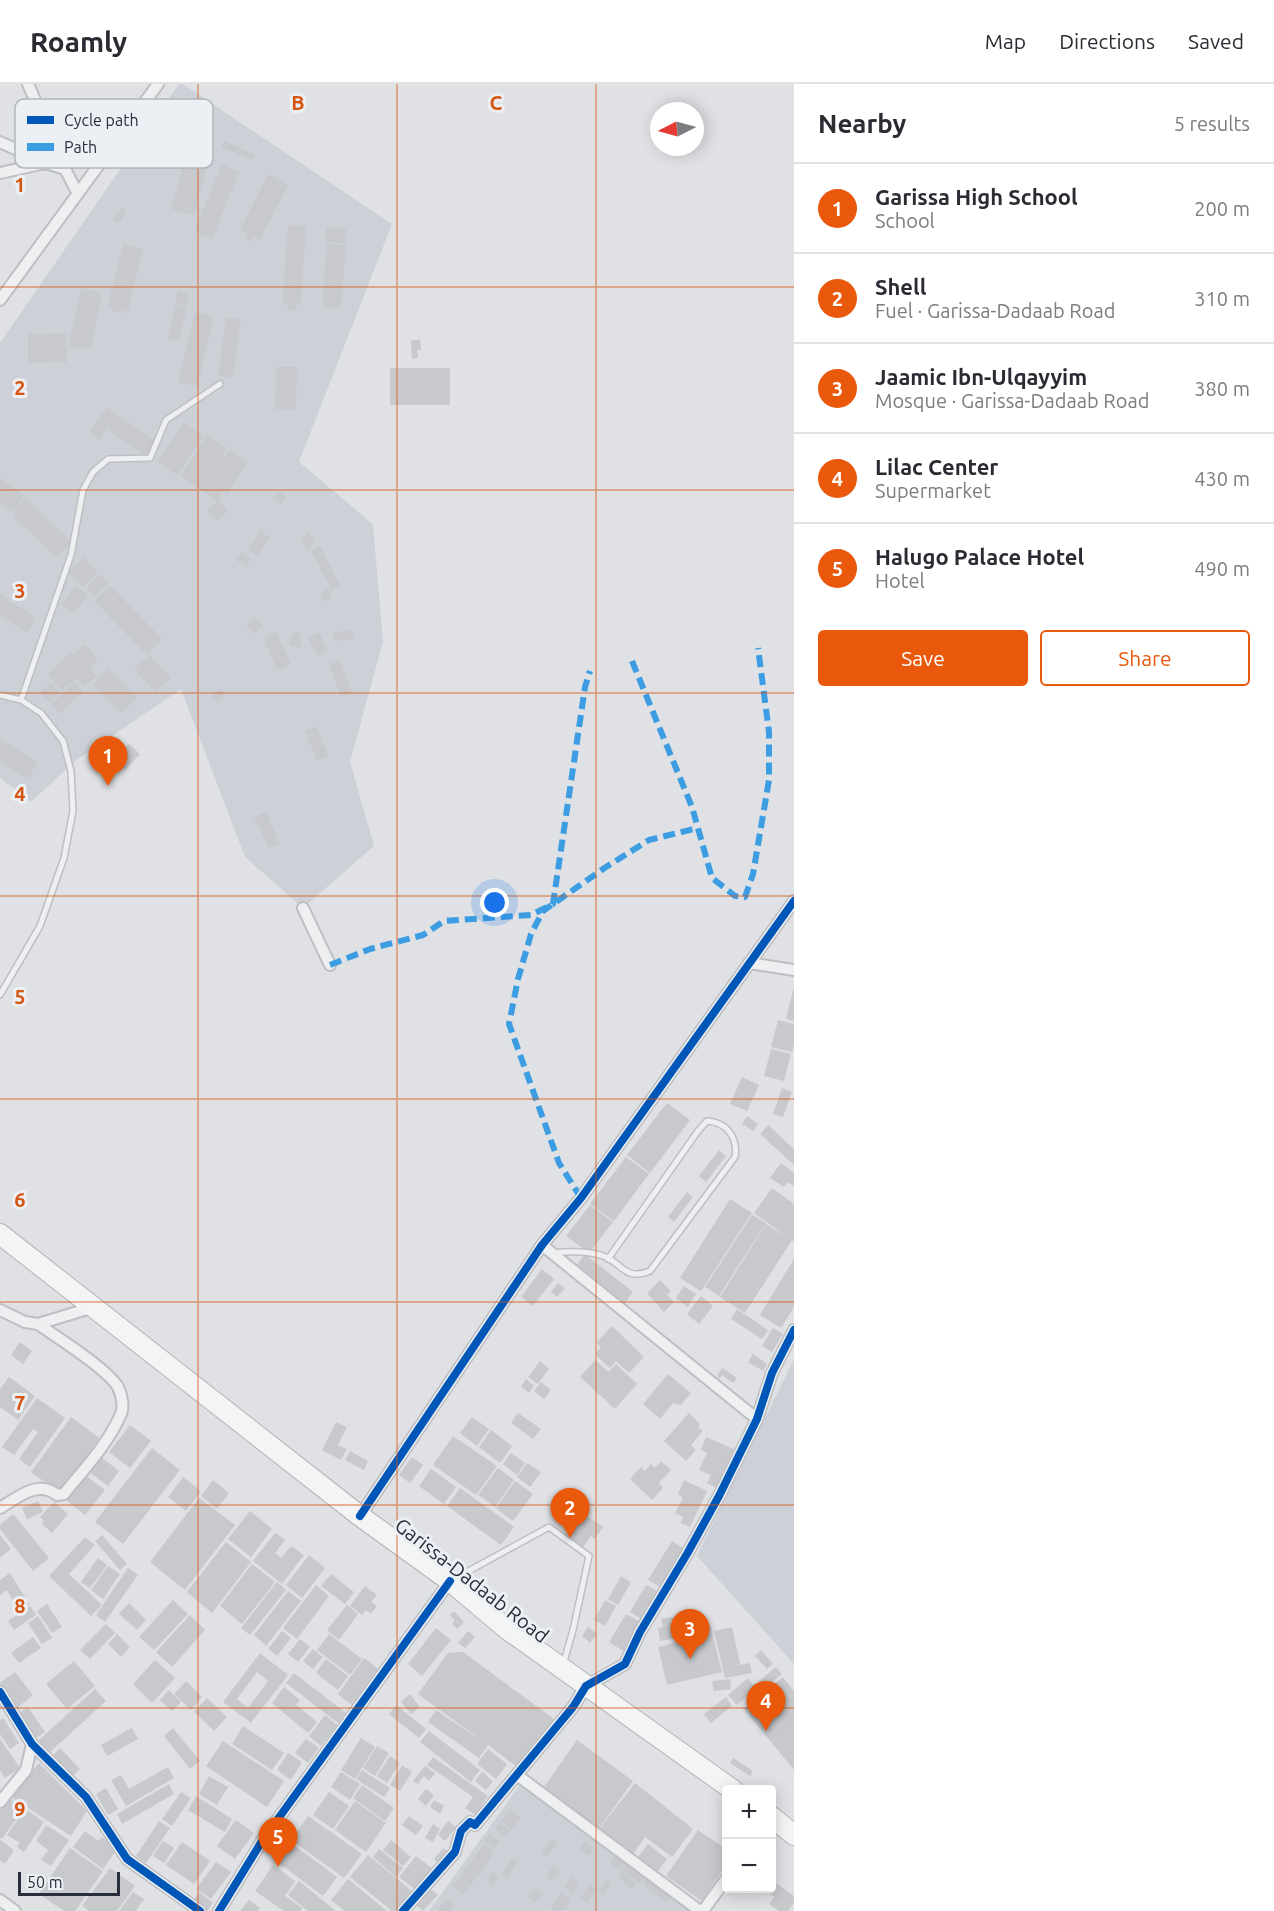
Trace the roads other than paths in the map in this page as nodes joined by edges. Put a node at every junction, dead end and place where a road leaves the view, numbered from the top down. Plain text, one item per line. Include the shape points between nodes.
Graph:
1 (28, 84) edge
2 (158, 84) edge
3 (34, 99) edge
4 (147, 99) edge
5 (0, 142) edge
6 (15, 149) edge
7 (22, 168) edge
8 (59, 168) edge
9 (96, 168) edge
10 (65, 170) joint
11 (0, 173) edge
12 (78, 192) junction
13 (0, 300) edge
14 (220, 384) dead end
15 (0, 695) edge
16 (21, 700) junction
17 (794, 901) edge
18 (303, 908) dead end
19 (749, 963) junction
20 (330, 965) dead end
21 (794, 970) edge
22 (0, 995) edge
23 (0, 1234) edge
24 (542, 1245) junction
25 (553, 1253) junction
26 (608, 1259) junction
27 (94, 1307) junction
28 (0, 1311) edge
29 (38, 1324) junction
30 (794, 1330) edge
31 (757, 1419) junction
32 (0, 1508) edge
33 (360, 1516) junction
34 (450, 1581) junction
35 (562, 1669) junction
36 (586, 1686) junction
37 (0, 1692) edge
38 (32, 1743) junction
39 (517, 1775) junction
40 (726, 1785) edge
41 (0, 1802) edge
42 (776, 1821) edge
43 (794, 1834) edge
44 (722, 1884) edge
45 (0, 1900) edge
46 (15, 1911) edge
47 (200, 1911) edge
48 (219, 1911) edge
49 (403, 1911) edge
50 (702, 1911) edge

1 - 3 street
2 - 4 street
5 - 6 street
7 - 11 street
8 - 10 street
9 - 12 street
10 - 12 street
12 - 13 street
14 - 16 lane via 166,420 150,458 108,459 93,472 83,490 71,555
15 - 16 lane
16 - 22 lane via 41,713 63,741 71,771 73,811 64,858 40,926
17 - 19 street
18 - 20 street
19 - 21 street
19 - 24 street via 581,1198
23 - 27 highway, Garissa-Dadaab Road
24 - 25 street
24 - 33 street
25 - 26 lane via 581,1250
25 - 31 street
26 - 26 lane via 632,1275 650,1271 735,1157 734,1137 721,1125 707,1121
27 - 29 street
27 - 33 highway, Garissa-Dadaab Road
28 - 29 street
29 - 32 street via 105,1373 118,1388 122,1413 98,1454 64,1494 39,1488 29,1490
30 - 31 street via 772,1373
31 - 36 street via 714,1506 625,1664
33 - 34 highway, Garissa-Dadaab Road
34 - 35 highway, Garissa-Dadaab Road
34 - 35 lane via 549,1527 589,1556
34 - 48 street via 262,1841
35 - 36 highway, Garissa-Dadaab Road
36 - 39 street
36 - 40 highway, Garissa-Dadaab Road
37 - 38 street
38 - 41 street via 26,1770
38 - 47 street via 86,1797 127,1859
39 - 49 street via 475,1825 470,1822 461,1831 455,1852
39 - 50 street
42 - 43 highway
44 - 50 street
45 - 46 street

